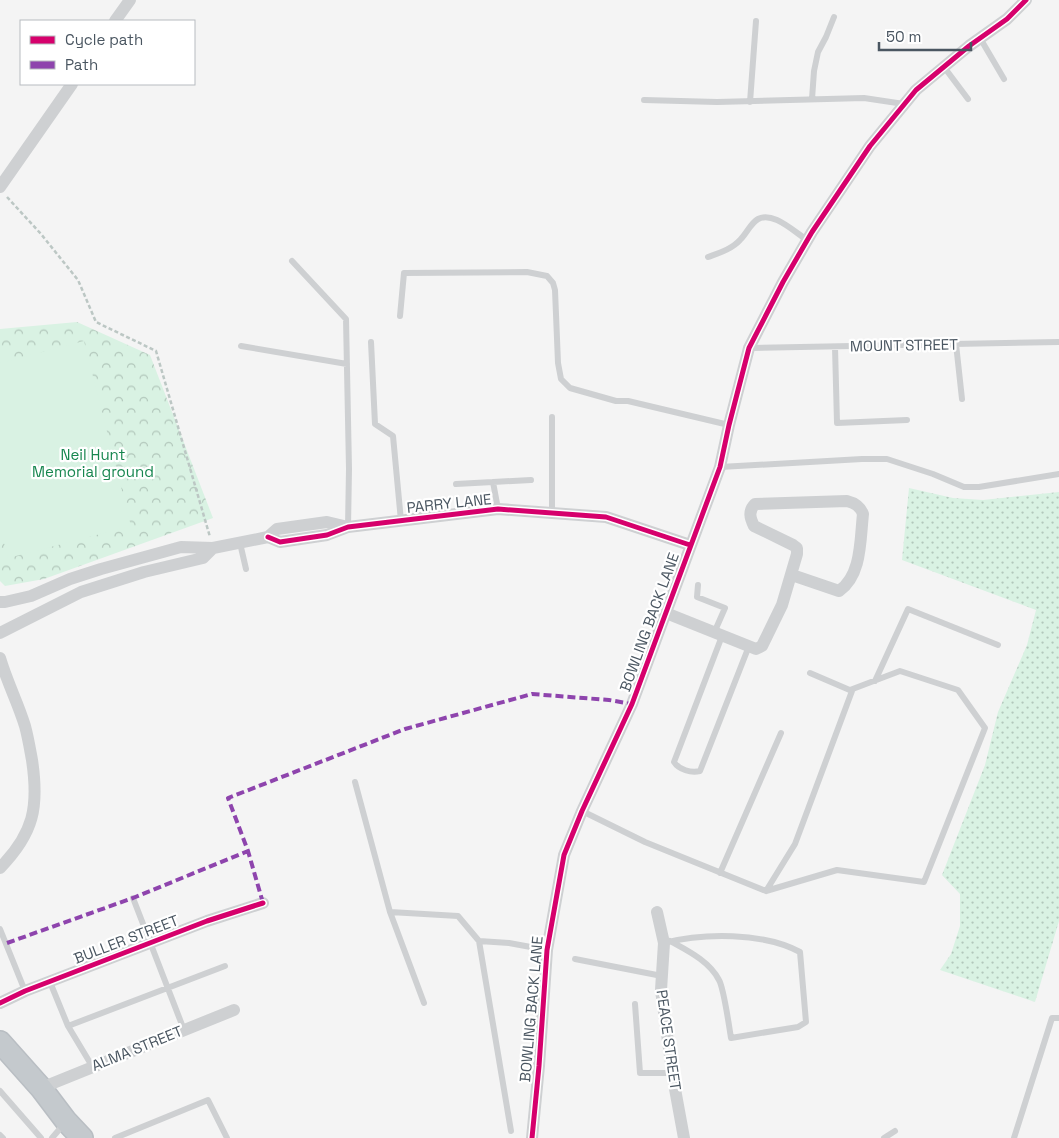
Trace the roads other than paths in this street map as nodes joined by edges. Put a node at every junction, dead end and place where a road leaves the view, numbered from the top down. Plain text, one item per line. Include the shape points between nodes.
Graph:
1 (130, 0) edge
2 (1026, 0) edge
3 (834, 17) dead end
4 (116, 20) edge
5 (756, 21) dead end
6 (980, 38) junction
7 (944, 67) junction
8 (1004, 79) dead end
9 (71, 85) edge
10 (812, 99) junction
11 (968, 99) dead end
12 (644, 100) dead end
13 (750, 102) junction
14 (904, 104) junction
15 (3, 191) edge
16 (807, 240) junction
17 (708, 256) dead end
18 (292, 260) dead end
19 (400, 316) dead end
20 (370, 342) dead end
21 (1059, 342) edge
22 (956, 344) junction
23 (241, 346) dead end
24 (835, 347) junction
25 (749, 348) junction
26 (347, 364) junction
27 (962, 399) dead end
28 (552, 418) dead end
29 (907, 420) dead end
30 (728, 426) junction
31 (720, 467) junction
32 (1059, 474) edge
33 (531, 480) dead end
34 (493, 482) junction
35 (456, 484) dead end
36 (498, 509) junction
37 (552, 513) junction
38 (401, 521) junction
39 (348, 527) junction
40 (240, 543) junction
41 (690, 546) junction
42 (213, 548) junction
43 (246, 569) dead end
44 (792, 575) junction
45 (698, 585) dead end
46 (0, 602) edge
47 (666, 613) junction
48 (0, 633) edge
49 (718, 635) junction
50 (998, 645) dead end
51 (749, 646) junction
52 (1, 663) edge
53 (810, 673) dead end
54 (875, 681) junction
55 (850, 690) junction
56 (781, 733) dead end
57 (355, 782) dead end
58 (582, 811) junction
59 (0, 868) edge
60 (720, 873) junction
61 (766, 891) junction
62 (133, 898) dead end
63 (263, 903) dead end
64 (390, 912) junction
65 (657, 912) dead end
66 (0, 929) edge
67 (479, 941) junction
68 (151, 942) junction
69 (667, 942) junction
70 (547, 950) junction
71 (575, 959) dead end
72 (225, 966) dead end
73 (662, 976) junction
74 (50, 982) junction
75 (169, 988) junction
76 (25, 991) junction
77 (0, 1003) edge
78 (424, 1003) dead end
79 (635, 1004) dead end
80 (234, 1010) dead end
81 (1059, 1018) edge
82 (68, 1026) junction
83 (184, 1030) junction
84 (0, 1042) edge
85 (92, 1066) junction
86 (673, 1073) junction
87 (42, 1088) junction
88 (0, 1091) edge
89 (66, 1121) junction
90 (511, 1131) dead end
91 (894, 1132) dead end
92 (0, 1135) edge
93 (3, 1138) edge
94 (41, 1138) edge
95 (52, 1138) edge
96 (82, 1138) edge
97 (115, 1138) edge
98 (227, 1138) edge
99 (532, 1138) edge
100 (684, 1138) edge
101 (884, 1138) edge
102 (1014, 1138) edge

1 - 4 street
2 - 6 street, BOWLING BACK LANE via 1007,19
3 - 10 lane via 818,52
5 - 13 lane
6 - 7 street, BOWLING BACK LANE
6 - 8 lane
7 - 11 lane
7 - 14 street, BOWLING BACK LANE
9 - 15 street
10 - 13 lane
10 - 14 lane via 864,98
12 - 13 lane
14 - 16 street, BOWLING BACK LANE via 870,146
16 - 17 lane via 776,220 762,218 751,224 740,241
16 - 25 street, BOWLING BACK LANE
18 - 26 lane via 346,319
19 - 30 lane via 404,273 528,272 547,276 554,290 561,379 570,388
20 - 38 lane via 375,424 393,436
21 - 22 lane, MOUNT STREET
22 - 24 lane, MOUNT STREET
22 - 27 lane
23 - 26 lane
24 - 25 lane, MOUNT STREET
24 - 29 lane via 837,423
25 - 30 street, BOWLING BACK LANE
26 - 39 lane
28 - 37 lane
30 - 31 street, BOWLING BACK LANE
31 - 32 lane via 887,459 964,487
31 - 41 street, BOWLING BACK LANE
33 - 34 lane
34 - 35 lane
34 - 36 lane
36 - 37 street, PARRY LANE
36 - 38 street, PARRY LANE
37 - 41 street, PARRY LANE via 606,516
38 - 39 street, PARRY LANE
39 - 40 street, PARRY LANE via 327,522 277,529 268,538
40 - 42 street, PARRY LANE
40 - 43 lane
41 - 47 street, BOWLING BACK LANE
42 - 46 street, PARRY LANE via 181,547 137,558 70,579 31,596
42 - 48 street, PARRY LANE via 204,558 144,572 82,592
44 - 44 street via 798,548 754,526 750,513 755,504 847,501 861,508 859,557 850,581 844,587 839,591
44 - 51 street via 762,646 756,649
45 - 49 lane via 697,597 725,608
47 - 49 street
47 - 58 street, BOWLING BACK LANE via 632,704
49 - 51 street
49 - 51 lane via 674,762 691,772 700,771
50 - 54 lane via 908,609
52 - 59 street via 25,727 36,794 28,829 19,846
53 - 55 lane
54 - 55 lane
54 - 61 lane via 900,671 958,690 985,728 924,882 837,870
55 - 61 lane via 795,844
56 - 60 lane
57 - 64 lane
58 - 60 lane
58 - 70 street, BOWLING BACK LANE via 564,855
60 - 61 lane
62 - 68 lane
63 - 68 street, BULLER STREET
64 - 67 lane via 458,916
64 - 78 lane
65 - 69 street, PEACE STREET
66 - 76 lane
67 - 70 lane
67 - 90 lane
68 - 74 street, BULLER STREET
68 - 75 lane
69 - 69 lane via 702,936 767,939 800,952 806,1022 798,1028 731,1038 720,982 696,956
69 - 73 street, PEACE STREET
70 - 99 street, BOWLING BACK LANE
71 - 73 lane
72 - 75 lane
73 - 86 street, PEACE STREET via 661,990
74 - 76 street, BULLER STREET
74 - 82 lane
75 - 82 lane
75 - 83 lane
76 - 77 street, BULLER STREET
79 - 86 lane via 640,1072
80 - 83 street, ALMA STREET
81 - 102 lane via 1052,1018
82 - 85 lane
83 - 85 street, ALMA STREET
84 - 87 highway
85 - 87 street, ALMA STREET
86 - 100 street, PEACE STREET
87 - 89 highway
88 - 94 lane
89 - 95 lane
89 - 96 highway
91 - 101 lane
92 - 93 lane
97 - 98 lane via 208,1100

